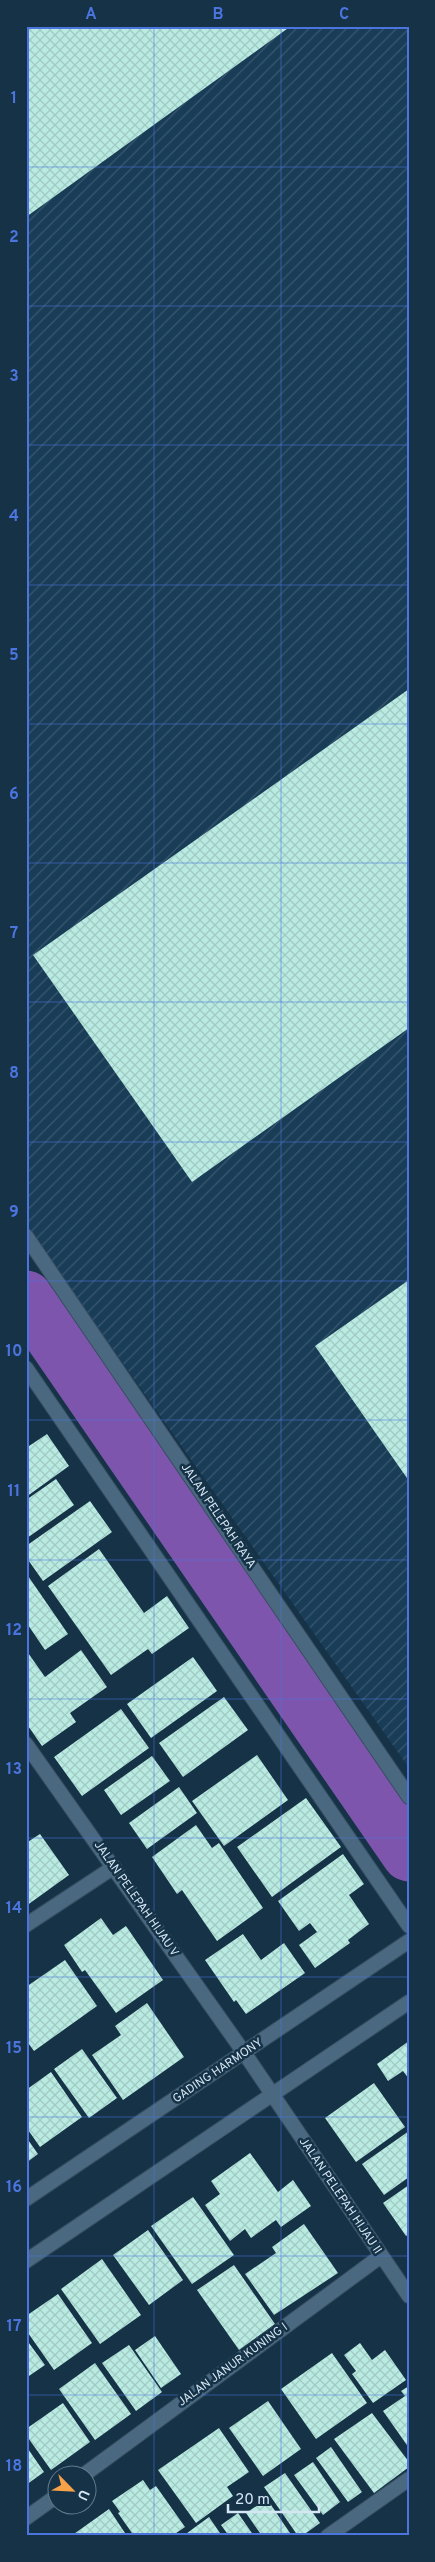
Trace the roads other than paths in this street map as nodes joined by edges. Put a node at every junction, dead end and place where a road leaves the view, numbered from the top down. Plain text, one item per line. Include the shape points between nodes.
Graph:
1 (26, 1236) edge
2 (26, 1368) edge
3 (26, 1744) edge
4 (409, 1797) edge
5 (114, 1867) junction
6 (26, 1925) edge
7 (409, 1926) edge
8 (409, 1941) edge
9 (409, 2002) edge
10 (244, 2054) junction
11 (271, 2095) junction
12 (26, 2199) edge
13 (381, 2256) junction
14 (26, 2261) edge
15 (409, 2296) edge
16 (98, 2464) edge
17 (409, 2479) edge
18 (48, 2502) edge
19 (26, 2518) edge
20 (328, 2536) edge

1 - 4 street, JALAN PELEPAH RAYA
2 - 7 street
3 - 5 street, JALAN PELEPAH HIJAU V
5 - 6 street
5 - 10 street, JALAN PELEPAH HIJAU V
8 - 10 street, GADING HARMONY
9 - 11 street
10 - 11 street, JALAN PELEPAH HIJAU V
10 - 12 street, GADING HARMONY
11 - 13 street, JALAN PELEPAH HIJAU II
11 - 14 street
13 - 15 street, JALAN PELEPAH HIJAU II
13 - 16 street, JALAN JANUR KUNING I
17 - 20 street
18 - 19 street

